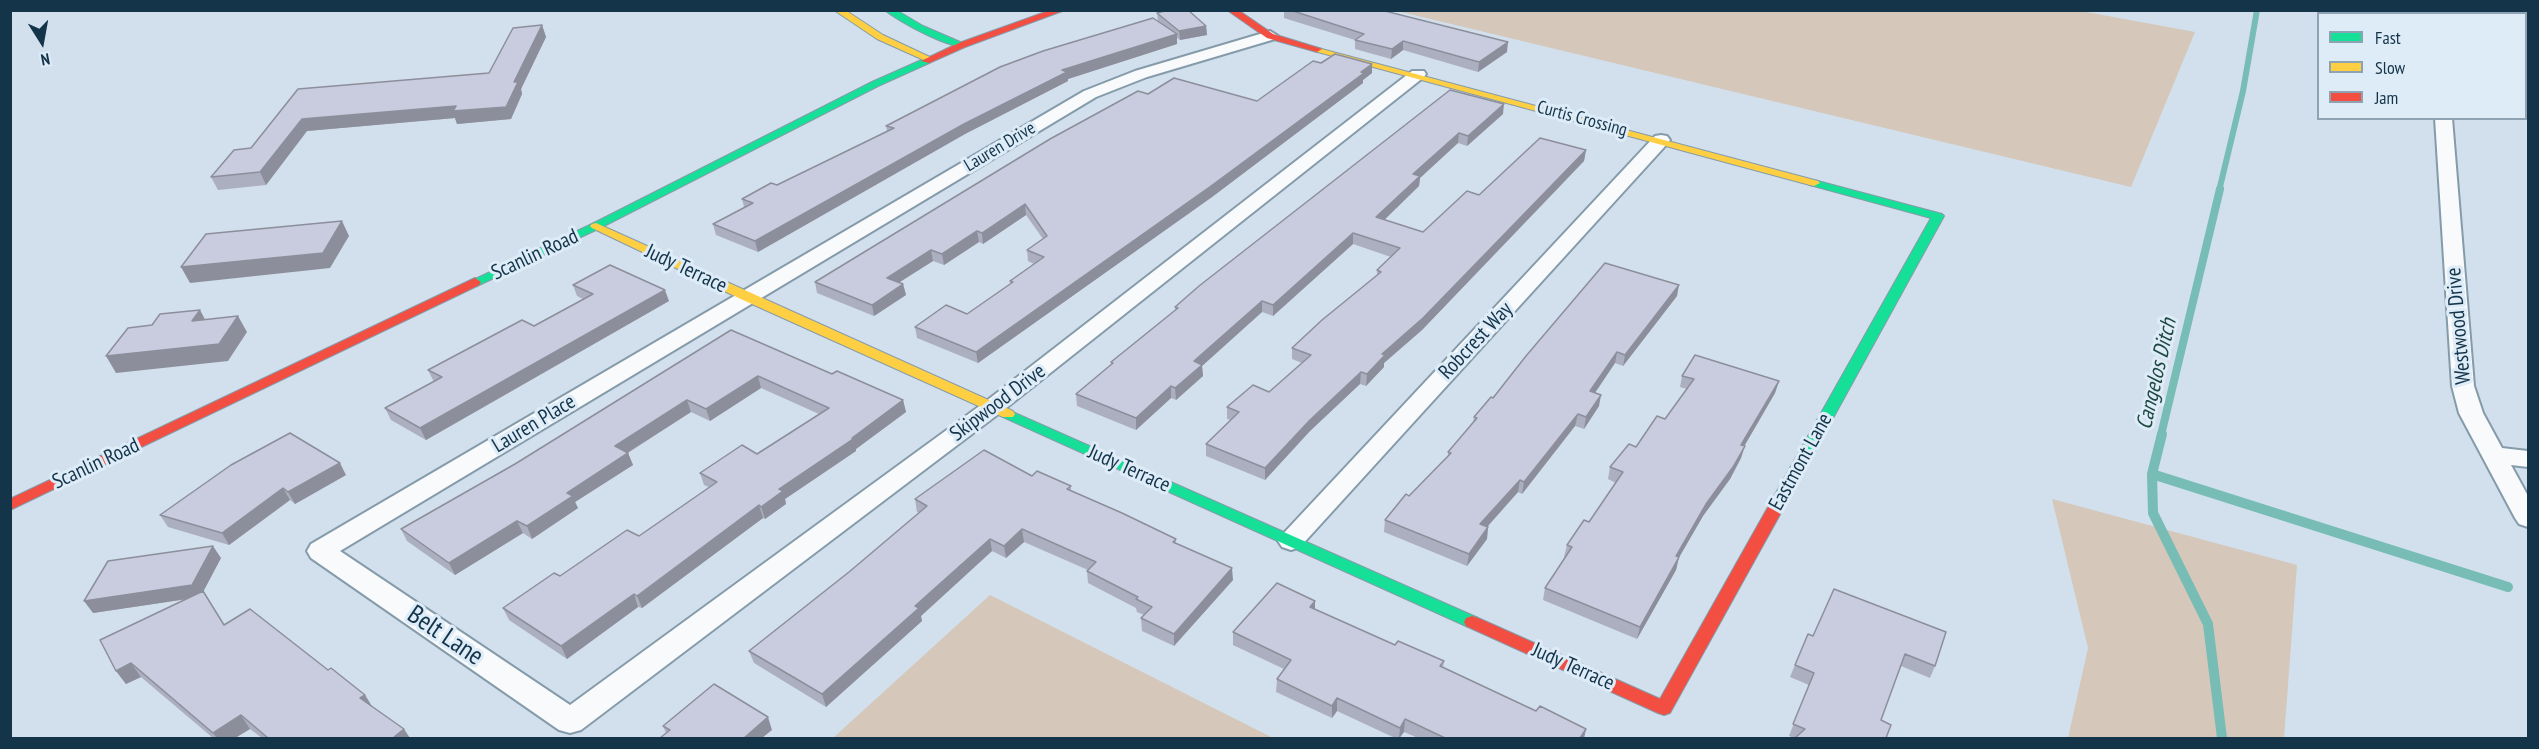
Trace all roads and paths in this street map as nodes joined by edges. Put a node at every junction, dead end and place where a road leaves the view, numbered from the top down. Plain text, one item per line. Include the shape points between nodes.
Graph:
1 (838, 10) edge
2 (889, 10) edge
3 (1061, 10) edge
4 (1231, 10) edge
5 (1270, 36) junction
6 (962, 45) junction
7 (929, 59) junction
8 (1418, 74) junction
9 (2443, 120) edge
10 (1661, 140) junction
11 (1938, 216) joint
12 (596, 226) junction
13 (747, 297) junction
14 (993, 407) junction
15 (2495, 454) junction
16 (2529, 459) edge
17 (10, 505) edge
18 (2529, 518) edge
19 (1291, 541) junction
20 (320, 551) joint
21 (1664, 708) joint
22 (570, 721) joint

1 - 7 street via 880,37
2 - 6 street
3 - 6 street, Scanlin Road
4 - 5 street, Curtis Crossing
5 - 8 street, Curtis Crossing
5 - 13 street, Lauren Drive via 1141,74 1090,94
6 - 7 street, Scanlin Road
7 - 12 street, Scanlin Road
8 - 10 street, Curtis Crossing
8 - 14 street, Skipwood Drive
9 - 15 street, Westwood Drive via 2463,386 2471,413
10 - 11 street, Curtis Crossing
10 - 19 street, Robcrest Way
11 - 21 street, Eastmont Lane
12 - 13 street, Judy Terrace
12 - 17 street, Scanlin Road
13 - 14 street, Judy Terrace
13 - 20 street, Lauren Place
14 - 19 street, Judy Terrace
14 - 22 street, Skipwood Drive
15 - 16 street
15 - 18 street, Westwood Drive
19 - 21 street, Judy Terrace
20 - 22 street, Belt Lane

